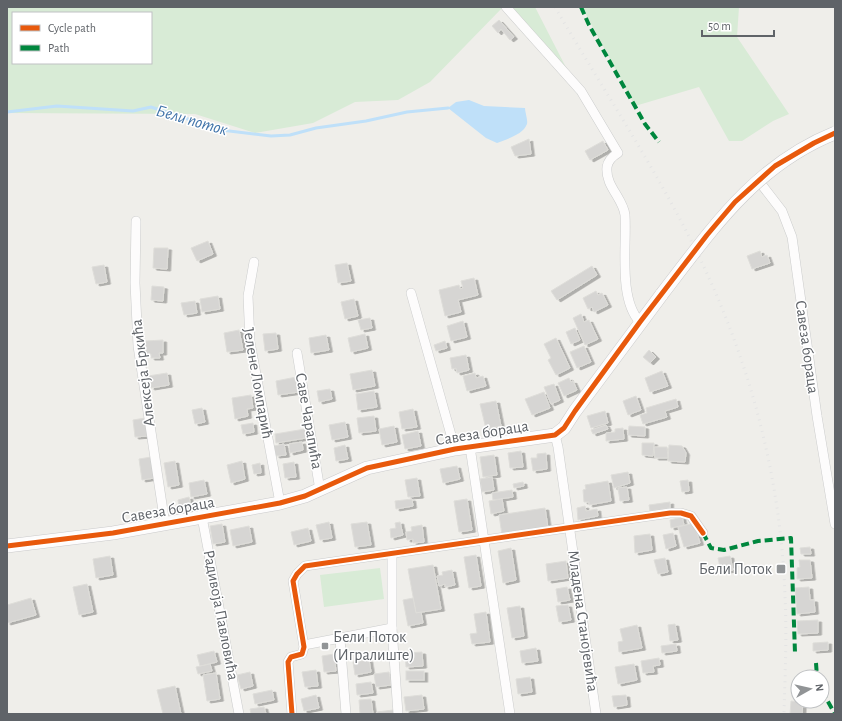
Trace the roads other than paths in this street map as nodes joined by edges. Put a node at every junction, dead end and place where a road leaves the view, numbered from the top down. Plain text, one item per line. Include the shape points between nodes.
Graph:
1 (506, 7) edge
2 (835, 133) edge
3 (758, 180) junction
4 (136, 221) dead end
5 (254, 262) dead end
6 (411, 293) dead end
7 (640, 322) junction
8 (297, 353) dead end
9 (555, 435) junction
10 (470, 447) junction
11 (454, 449) junction
12 (320, 490) junction
13 (280, 503) junction
14 (202, 517) junction
15 (165, 524) junction
16 (835, 524) edge
17 (570, 528) junction
18 (703, 534) dead end
19 (484, 542) junction
20 (7, 546) edge
21 (392, 554) junction
22 (392, 628) junction
23 (340, 639) junction
24 (304, 645) junction
25 (239, 714) edge
26 (292, 714) edge
27 (346, 714) edge
28 (398, 714) edge
29 (510, 714) edge
30 (596, 714) edge

1 - 7 street via 581,91 618,153 610,159 608,172 611,186 624,212 626,283 632,313
2 - 3 street, bridge via 795,153
3 - 7 street, bridge via 721,217
3 - 16 street, Савеза бораца via 776,202 790,229
4 - 15 street, Алексеја Бркића via 138,346
5 - 13 street, Јелене Ломпарић via 248,296 250,342
6 - 11 street
7 - 9 street via 564,428
8 - 12 street, Саве Чарапића
9 - 10 street, Савеза бораца
9 - 17 street, Младена Станојевића
10 - 11 street, Савеза бораца
10 - 19 street
11 - 12 street, Савеза бораца via 367,468
12 - 13 street, Савеза бораца
13 - 14 street, Савеза бораца
14 - 15 street, Савеза бораца
14 - 25 street, Радивоја Павловића
15 - 20 street, Савеза бораца
17 - 18 street, Младена Станојевића via 681,513 691,516
17 - 19 street
17 - 30 street, Младена Станојевића
19 - 21 street
19 - 29 street
21 - 22 street
21 - 24 street via 305,566 299,571 294,578 293,586
22 - 23 street
22 - 28 street
23 - 24 street
23 - 27 street
24 - 26 street via 303,653 289,658 288,662

